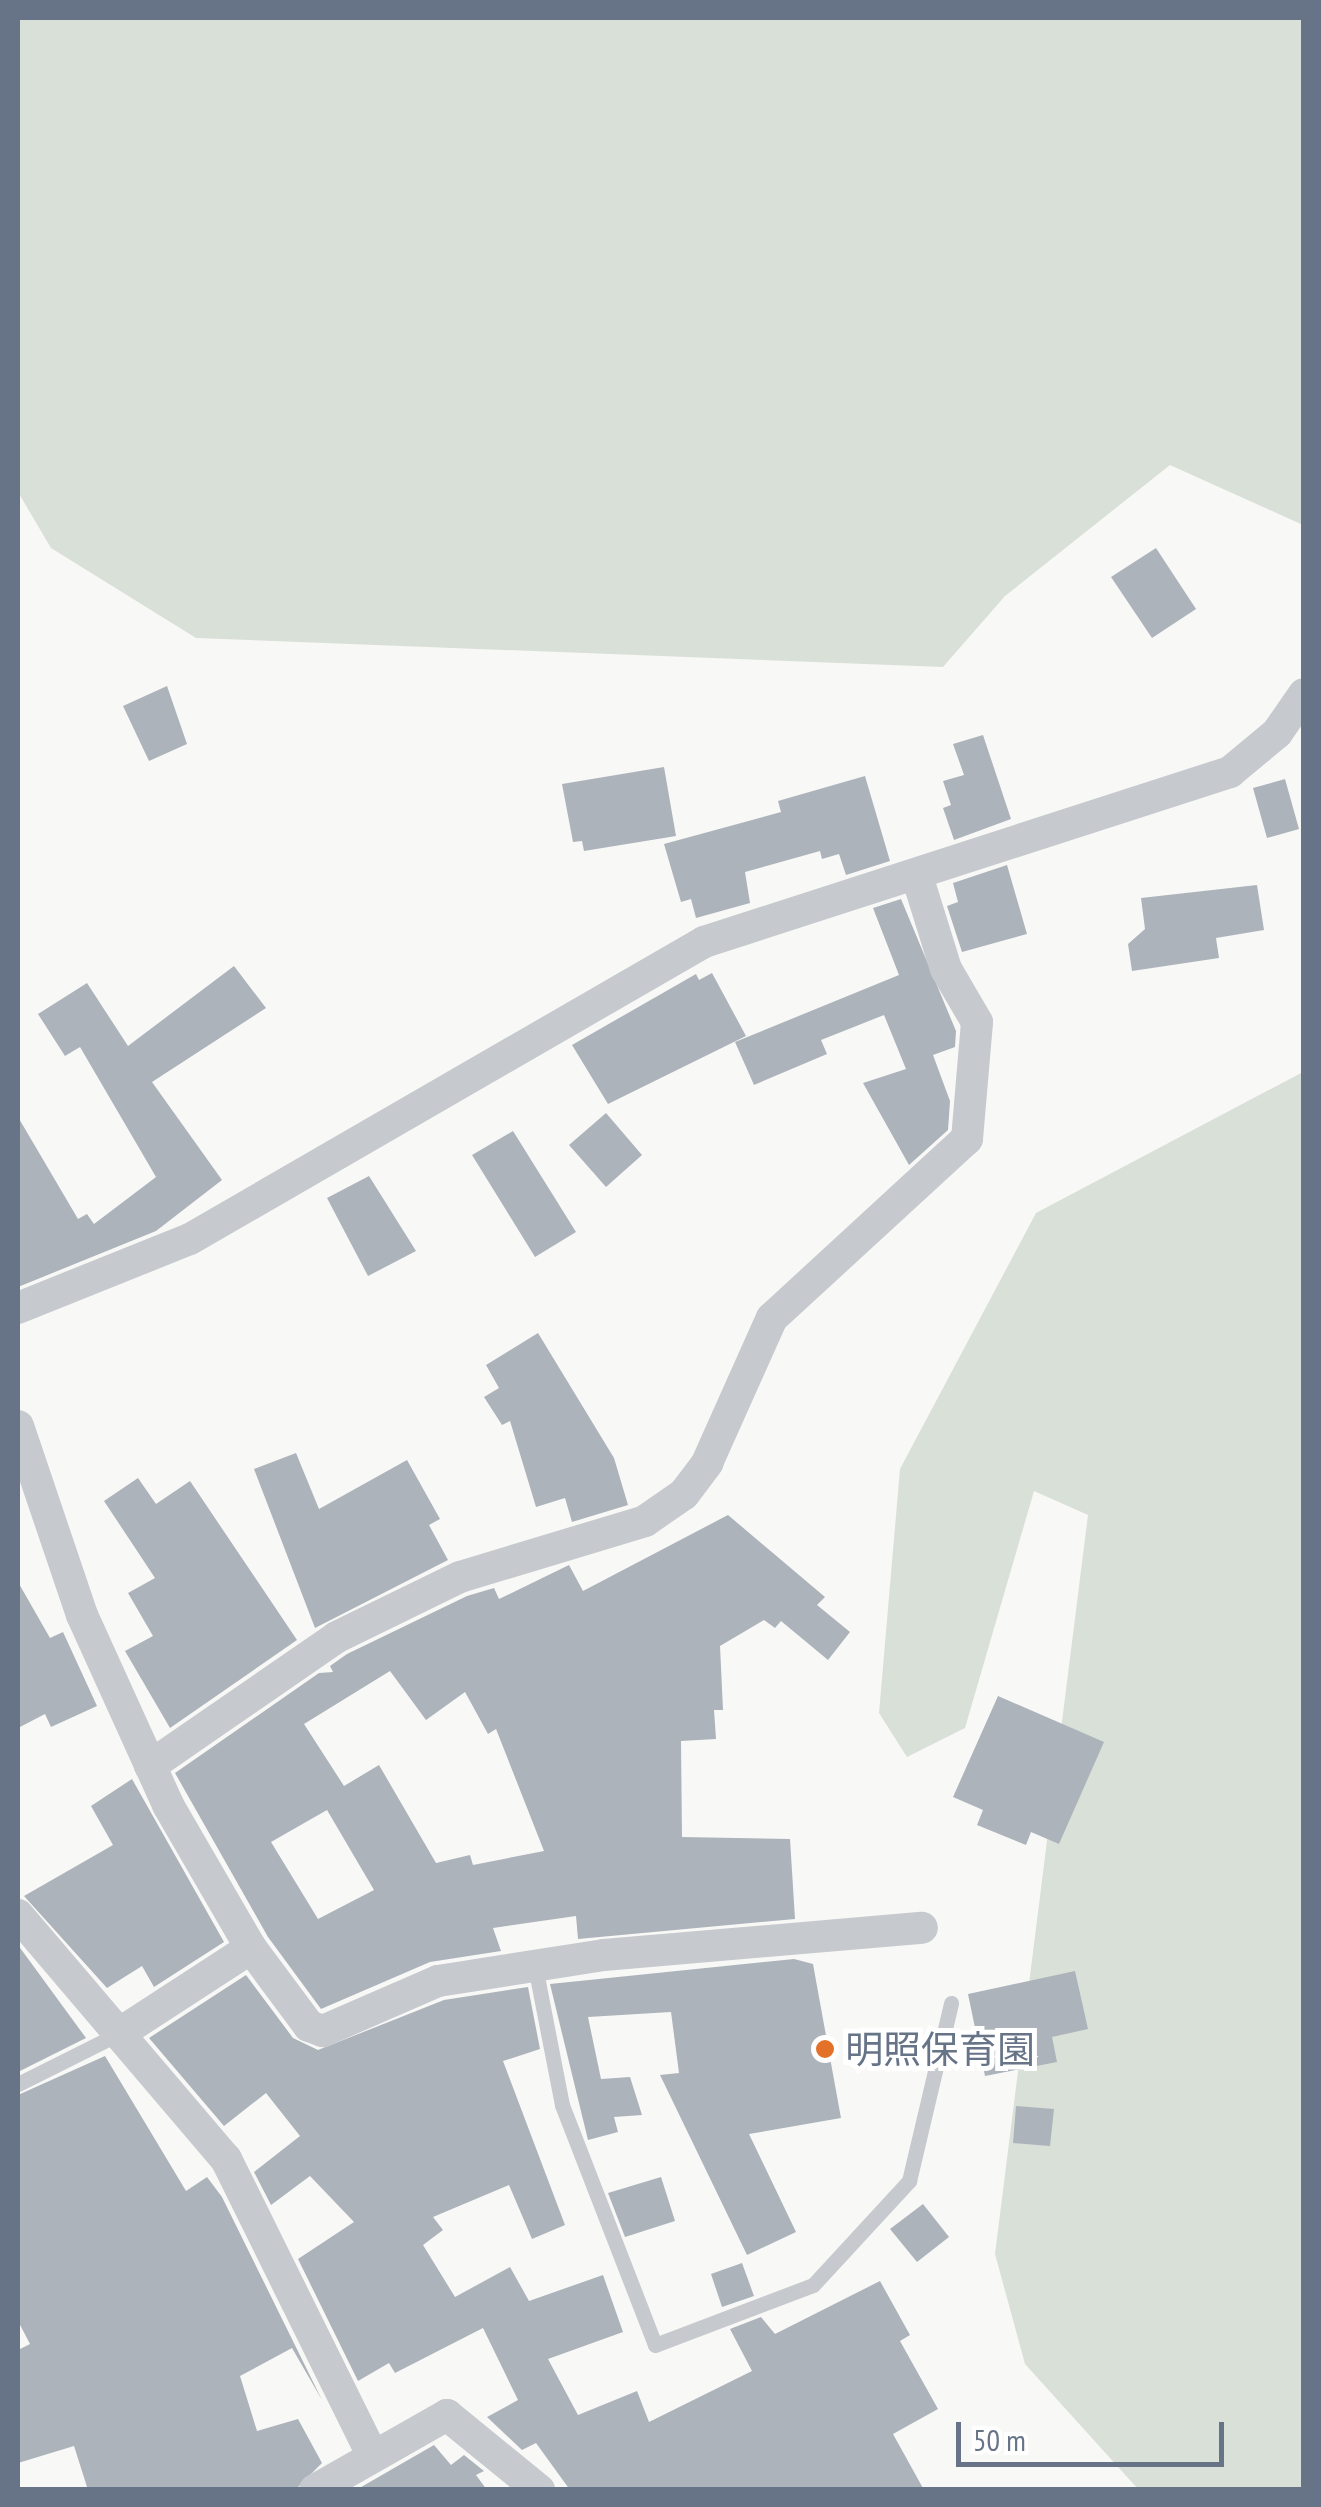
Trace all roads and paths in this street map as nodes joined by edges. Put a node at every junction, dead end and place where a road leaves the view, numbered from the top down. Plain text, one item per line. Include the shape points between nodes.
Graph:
1 (1304, 694) edge
2 (917, 876) junction
3 (18, 1308) edge
4 (18, 1426) edge
5 (150, 1766) junction
6 (18, 1915) edge
7 (922, 1928) dead end
8 (251, 1948) junction
9 (535, 1966) junction
10 (951, 2003) dead end
11 (120, 2033) junction
12 (18, 2084) edge
13 (372, 2454) junction
14 (315, 2490) edge
15 (540, 2490) edge

1 - 2 street via 1277,733 1230,772
2 - 3 street via 704,942 190,1238
2 - 5 street via 946,969 977,1022 967,1139 772,1318 707,1463 684,1494 645,1521 460,1576 337,1637
4 - 5 street via 82,1615
5 - 8 street
6 - 11 street
7 - 9 street
8 - 9 street via 309,2026 323,2031 438,1982
8 - 11 street
9 - 10 lane via 562,2105 655,2344 812,2285 908,2181
11 - 12 lane
11 - 13 street via 226,2159
13 - 14 street
13 - 15 street via 447,2415

